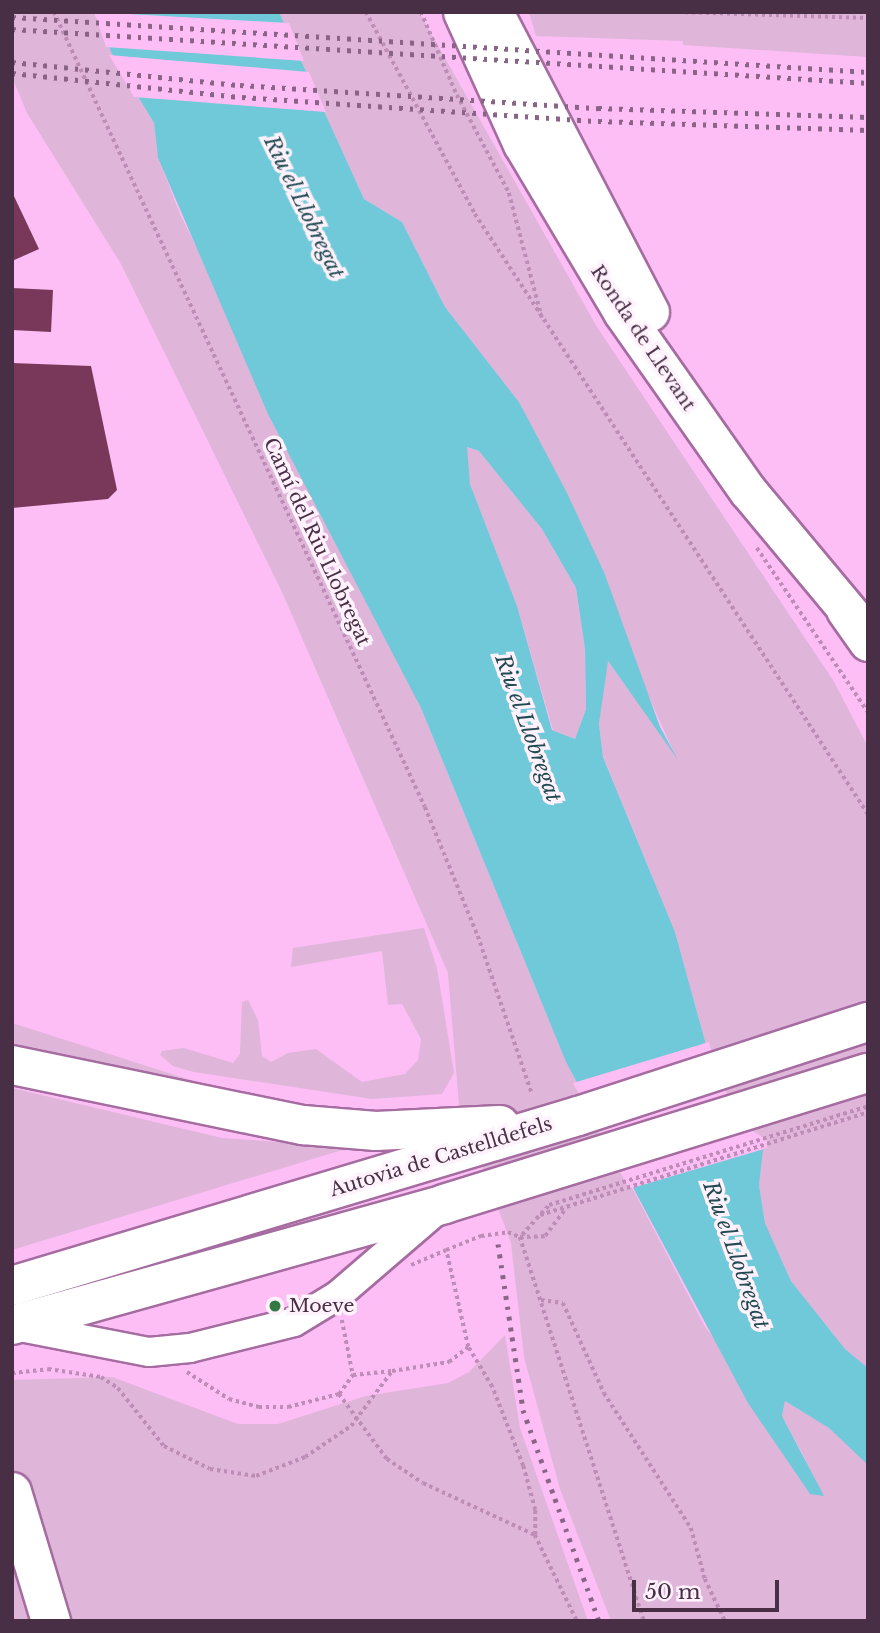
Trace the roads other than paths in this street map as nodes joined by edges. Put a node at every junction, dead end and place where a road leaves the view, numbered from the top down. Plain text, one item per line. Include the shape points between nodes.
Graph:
1 (462, 12) edge
2 (494, 12) edge
3 (509, 12) edge
4 (515, 57) junction
5 (861, 608) edge
6 (868, 642) edge
7 (868, 1005) edge
8 (868, 1022) edge
9 (12, 1065) edge
10 (868, 1073) edge
11 (578, 1116) junction
12 (457, 1126) junction
13 (444, 1203) junction
14 (22, 1283) edge
15 (12, 1325) edge
16 (12, 1492) edge
17 (49, 1611) edge

1 - 5 main road, Ronda de Llevant via 523,144 622,312 748,491
2 - 4 main road, Ronda de Llevant
3 - 4 main road
4 - 5 main road, Ronda de Llevant via 643,302
5 - 6 highway
7 - 12 highway
8 - 11 highway, Autovia de Castelldefels
9 - 12 highway via 303,1125 395,1132
10 - 13 highway
11 - 12 highway
11 - 14 highway, Autovia de Castelldefels
13 - 15 highway
13 - 15 lane via 337,1296 294,1322 149,1352
16 - 17 highway

